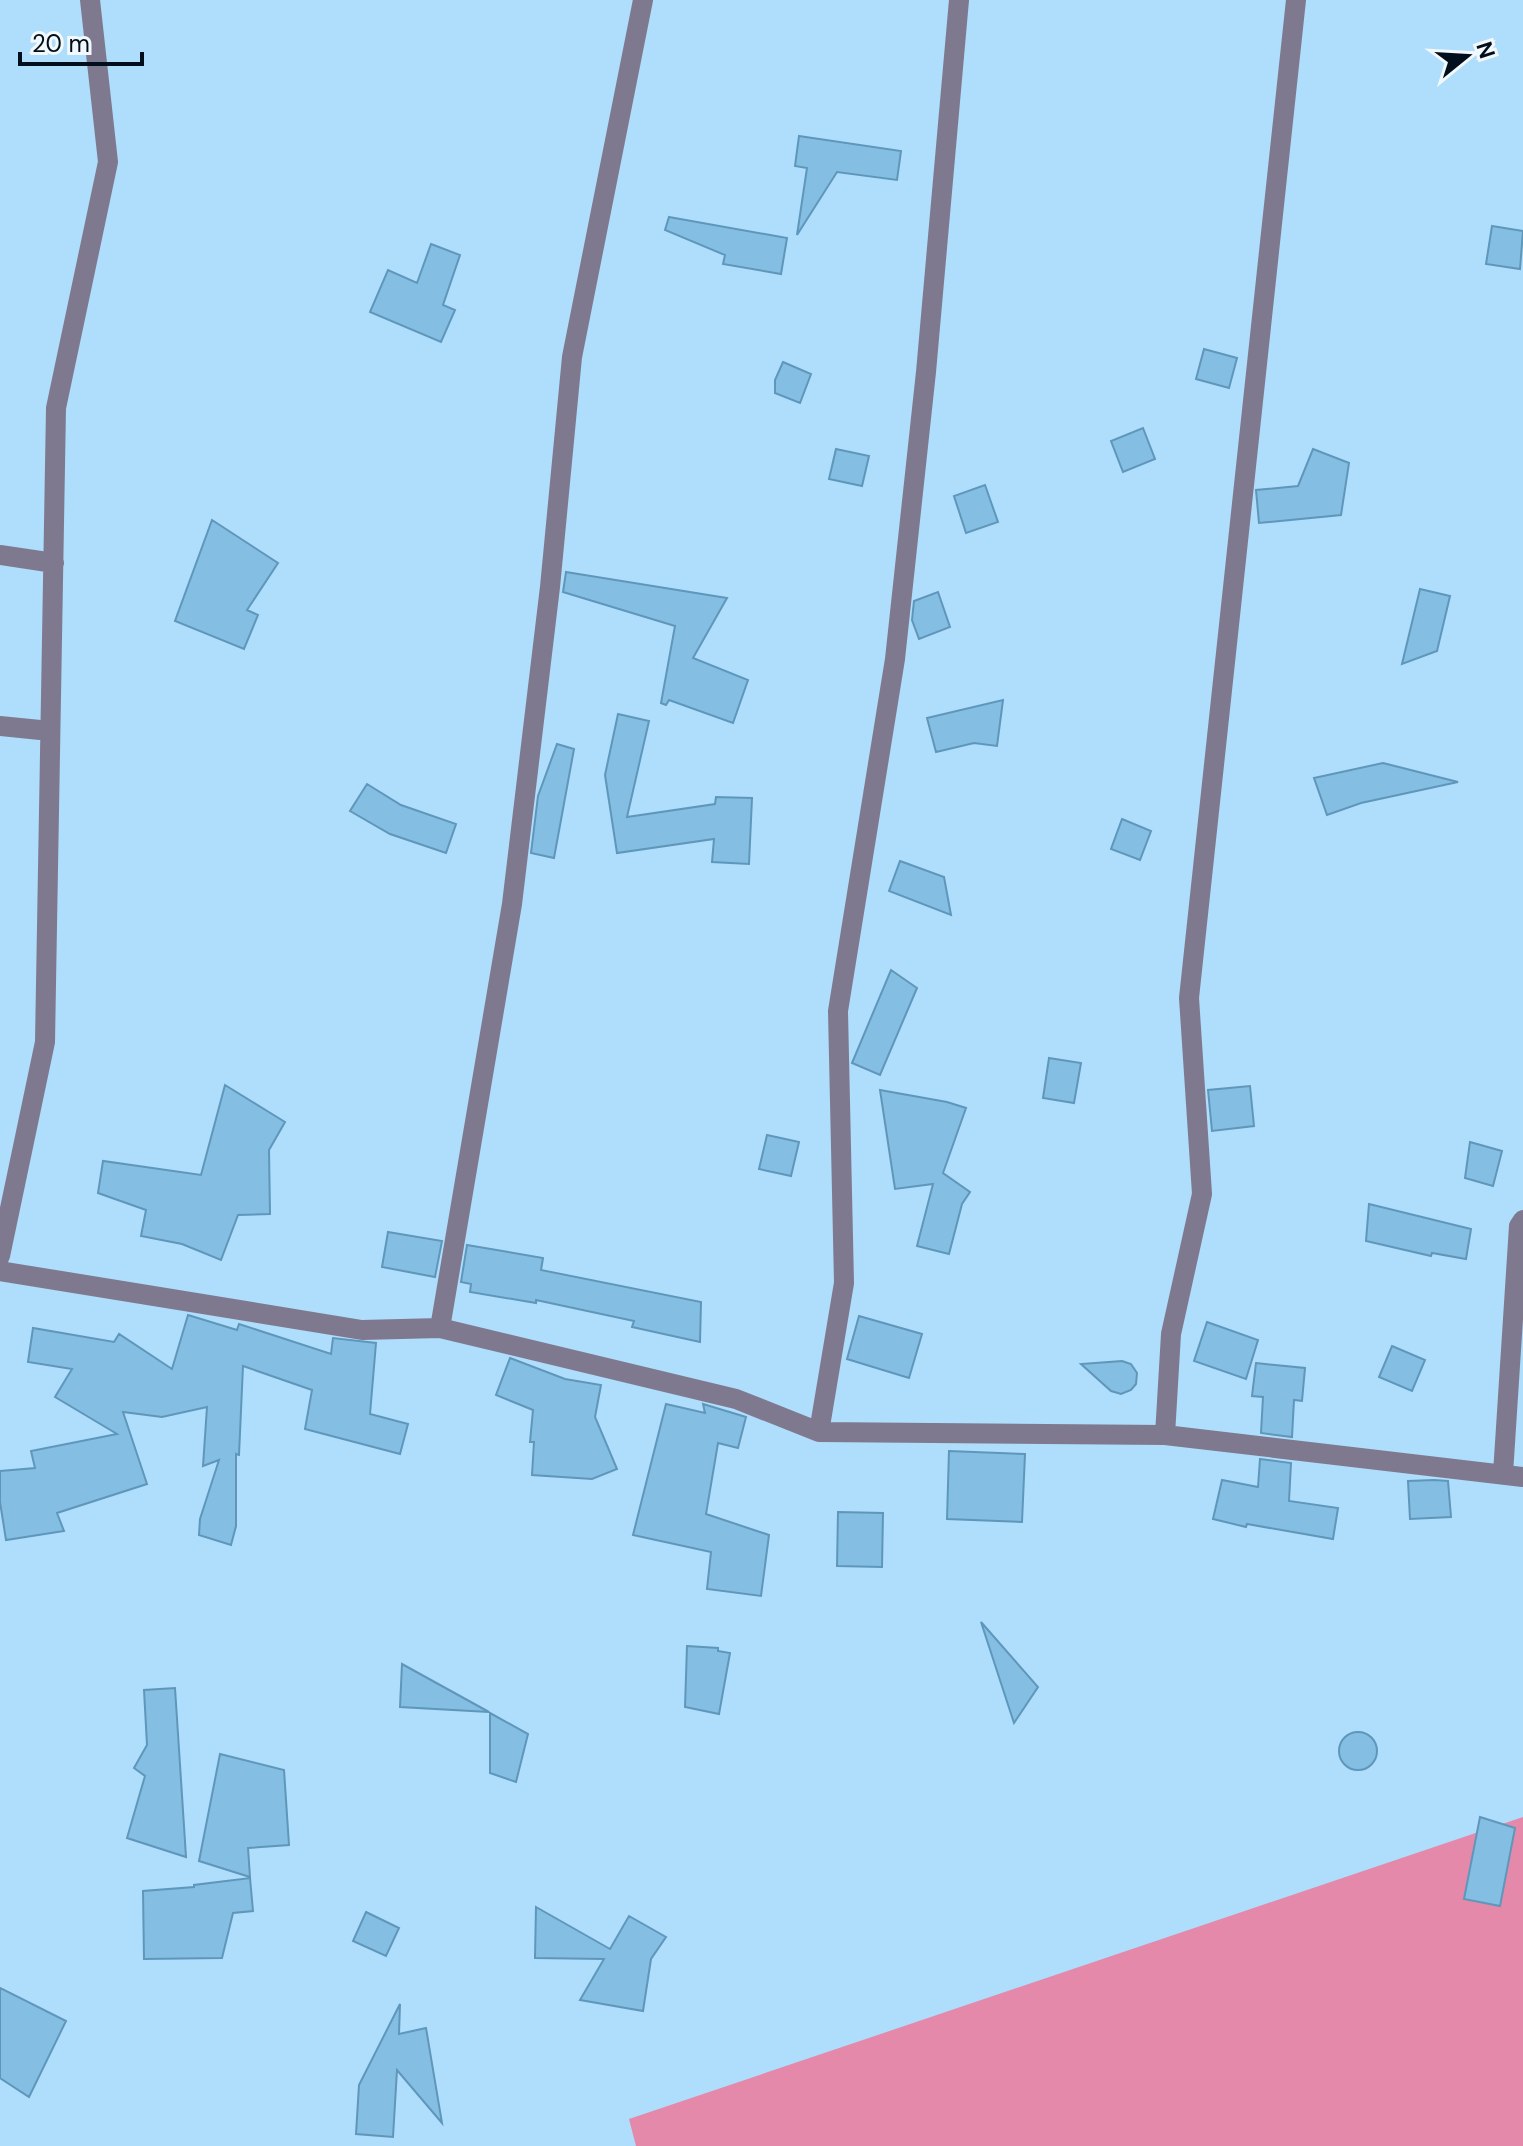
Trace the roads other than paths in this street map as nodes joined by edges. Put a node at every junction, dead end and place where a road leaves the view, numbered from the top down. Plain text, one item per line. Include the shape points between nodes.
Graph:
1 (90, 0) edge
2 (643, 0) edge
3 (959, 0) edge
4 (1296, 0) edge
5 (0, 555) edge
6 (54, 563) junction
7 (0, 726) edge
8 (50, 731) junction
9 (1523, 1220) edge
10 (0, 1256) edge
11 (0, 1271) edge
12 (440, 1328) junction
13 (819, 1432) junction
14 (1165, 1435) junction
15 (1513, 1476) edge

1 - 6 street via 108,162 56,408
2 - 12 street via 572,357 512,904
3 - 13 street via 895,659 838,1011 844,1283
4 - 14 street via 1189,998 1202,1194 1171,1334
5 - 6 street
6 - 8 street
7 - 8 street
8 - 10 street via 45,1042
9 - 15 street
11 - 12 street via 362,1330
12 - 13 street via 736,1399
13 - 14 street
14 - 15 street

